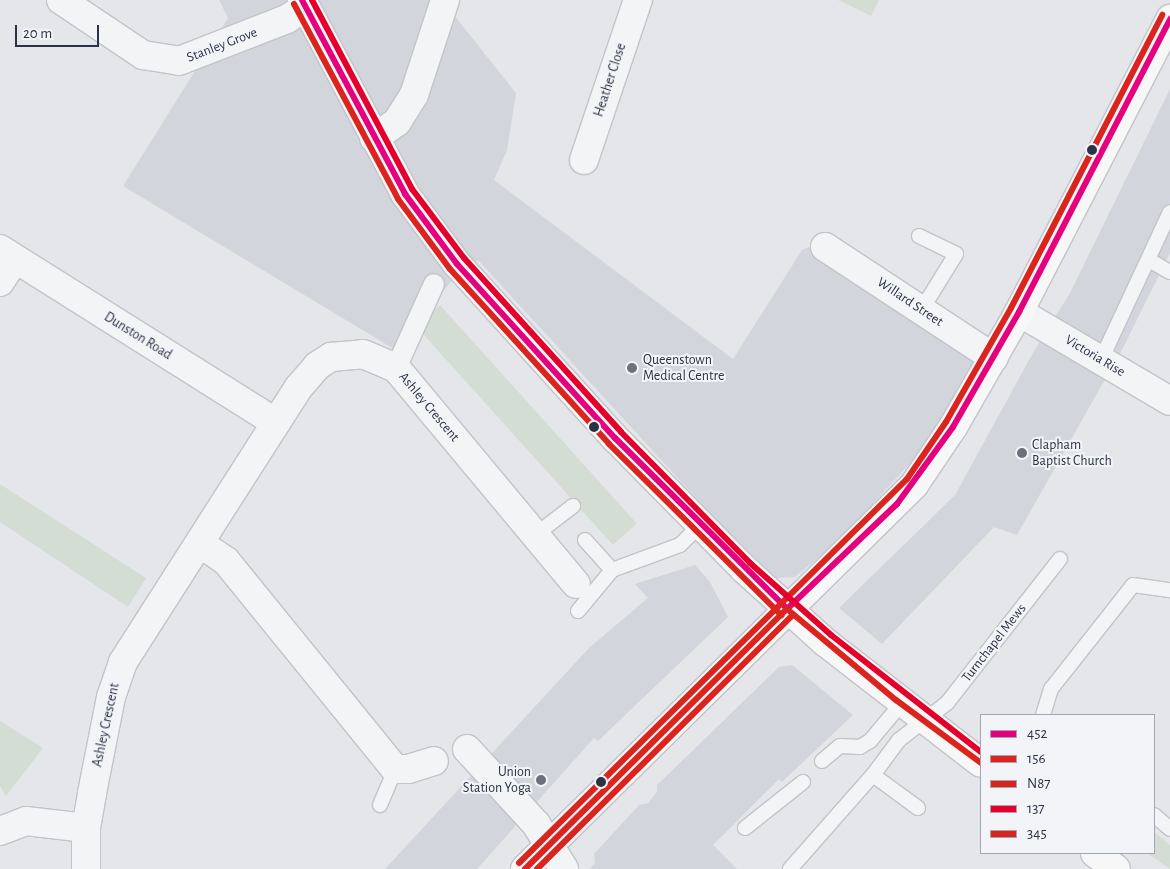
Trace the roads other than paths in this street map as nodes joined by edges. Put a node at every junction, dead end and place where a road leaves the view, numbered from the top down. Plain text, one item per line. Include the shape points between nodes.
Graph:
1 (61, 0) edge
2 (445, 0) edge
3 (638, 0) edge
4 (304, 4) edge
5 (1170, 19) edge
6 (374, 138) junction
7 (584, 160) dead end
8 (1170, 212) edge
9 (919, 236) dead end
10 (825, 247) dead end
11 (7, 254) edge
12 (1148, 260) junction
13 (1170, 272) edge
14 (0, 282) edge
15 (434, 284) dead end
16 (922, 309) junction
17 (1019, 312) junction
18 (994, 358) junction
19 (1102, 360) junction
20 (396, 368) junction
21 (1170, 401) edge
22 (276, 423) junction
23 (573, 506) dead end
24 (700, 525) junction
25 (535, 536) junction
26 (585, 540) dead end
27 (201, 544) junction
28 (1060, 558) dead end
29 (612, 570) junction
30 (1170, 590) edge
31 (577, 598) joint
32 (787, 609) junction
33 (901, 704) junction
34 (1042, 714) edge
35 (922, 720) junction
36 (467, 750) dead end
37 (822, 761) dead end
38 (434, 762) dead end
39 (980, 762) edge
40 (395, 769) junction
41 (873, 775) junction
42 (803, 782) dead end
43 (380, 805) dead end
44 (918, 808) dead end
45 (1155, 816) edge
46 (86, 828) junction
47 (745, 828) dead end
48 (1170, 829) edge
49 (0, 831) edge
50 (549, 844) junction
51 (1096, 854) edge
52 (86, 869) edge
53 (525, 869) edge
54 (564, 869) edge
55 (790, 869) edge
56 (1116, 869) edge

1 - 4 street, Stanley Grove via 143,56 170,61 206,52 287,19
2 - 6 street via 414,95 397,122
3 - 7 street, Heather Close
4 - 6 main road
5 - 17 main road
6 - 24 main road via 404,194 457,264 615,438
8 - 12 lane
9 - 16 lane via 956,254
10 - 16 street, Willard Street
11 - 14 street
11 - 22 street, Dunston Road
12 - 13 lane
12 - 19 lane
15 - 20 street
16 - 18 street, Willard Street
17 - 18 main road
17 - 19 street, Victoria Rise
18 - 32 main road via 954,427 914,485
19 - 21 street, Victoria Rise
20 - 22 street, Ashley Crescent via 363,354 331,357 311,373
20 - 25 street, Ashley Crescent
22 - 27 street, Ashley Crescent
23 - 25 lane
24 - 29 lane via 680,545
24 - 32 main road
25 - 31 street, Ashley Crescent
26 - 29 lane
27 - 40 street via 226,562
27 - 46 street, Ashley Crescent via 123,662 116,679
28 - 35 lane, Turnchapel Mews via 947,703
29 - 31 lane
30 - 34 lane via 1133,585 1051,689
32 - 33 main road
32 - 50 main road
33 - 35 main road
33 - 37 lane via 870,741 860,747 840,746
35 - 39 main road
35 - 41 lane, Turnchapel Mews via 899,740
36 - 50 street via 536,824
38 - 40 street
40 - 43 lane
41 - 44 lane
41 - 55 lane, Turnchapel Mews
42 - 47 lane
45 - 48 lane
46 - 49 street via 26,821
46 - 52 street, Ashley Crescent
50 - 53 main road
50 - 54 street
51 - 56 main road

